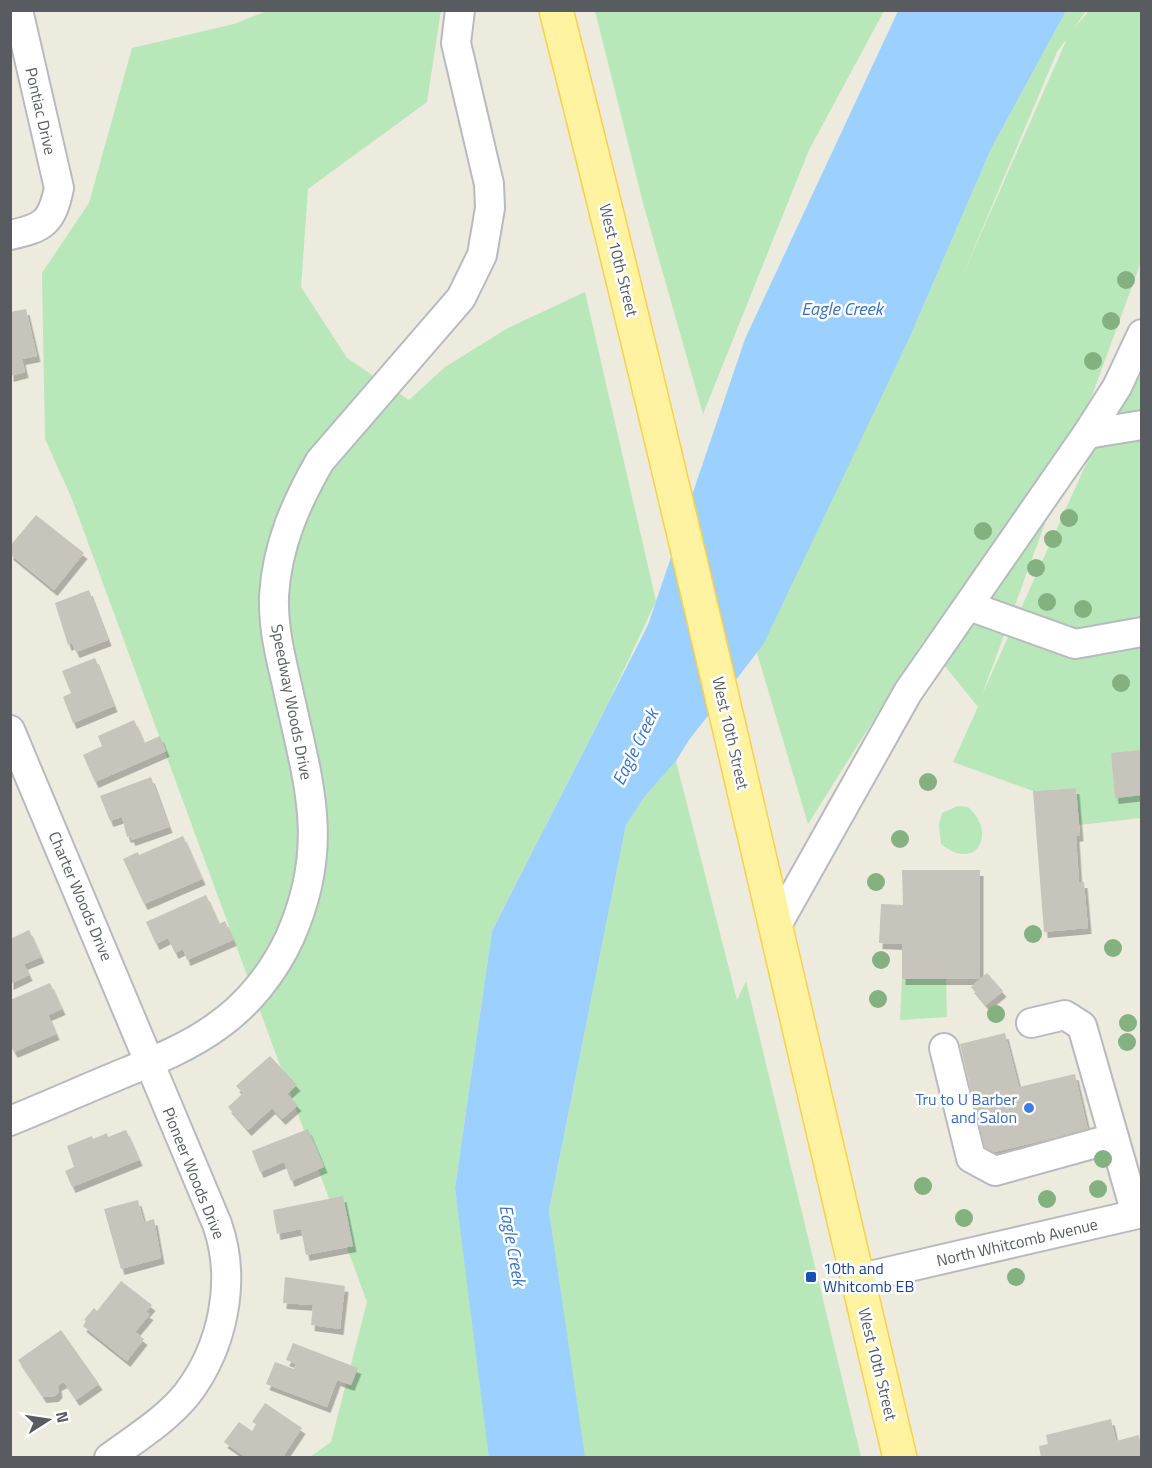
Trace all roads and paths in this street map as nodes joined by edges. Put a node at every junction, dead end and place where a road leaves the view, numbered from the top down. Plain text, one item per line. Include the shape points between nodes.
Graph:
1 (18, 10) edge
2 (460, 10) edge
3 (556, 10) edge
4 (10, 235) edge
5 (1142, 334) edge
6 (1142, 425) edge
7 (1087, 434) junction
8 (969, 606) junction
9 (1142, 632) edge
10 (10, 730) edge
11 (777, 925) junction
12 (1031, 1023) dead end
13 (944, 1048) dead end
14 (150, 1063) junction
15 (10, 1121) edge
16 (1114, 1138) junction
17 (1139, 1214) edge
18 (857, 1279) junction
19 (110, 1458) edge
20 (900, 1458) edge

1 - 4 street, Pontiac Drive via 59,188 54,210 41,225
2 - 14 street, Speedway Woods Drive via 456,43 489,184 490,208 482,255 461,298 306,481 291,514 279,560 274,597 276,633 314,820 314,856 303,903 286,947 250,996 215,1028
3 - 11 main road, West 10th Street
5 - 7 street via 1117,387
6 - 7 street
7 - 8 street
8 - 9 street via 1075,644
8 - 11 street via 908,692
10 - 14 street, Charter Woods Drive
11 - 18 main road, West 10th Street
12 - 16 street via 1065,1015 1083,1026
13 - 16 street via 971,1158 995,1171
14 - 15 street, Speedway Woods Drive
14 - 19 street, Pioneer Woods Drive via 221,1236 226,1260 225,1296 211,1353 187,1393 163,1419
16 - 17 street
17 - 18 street, North Whitcomb Avenue
18 - 20 main road, West 10th Street

